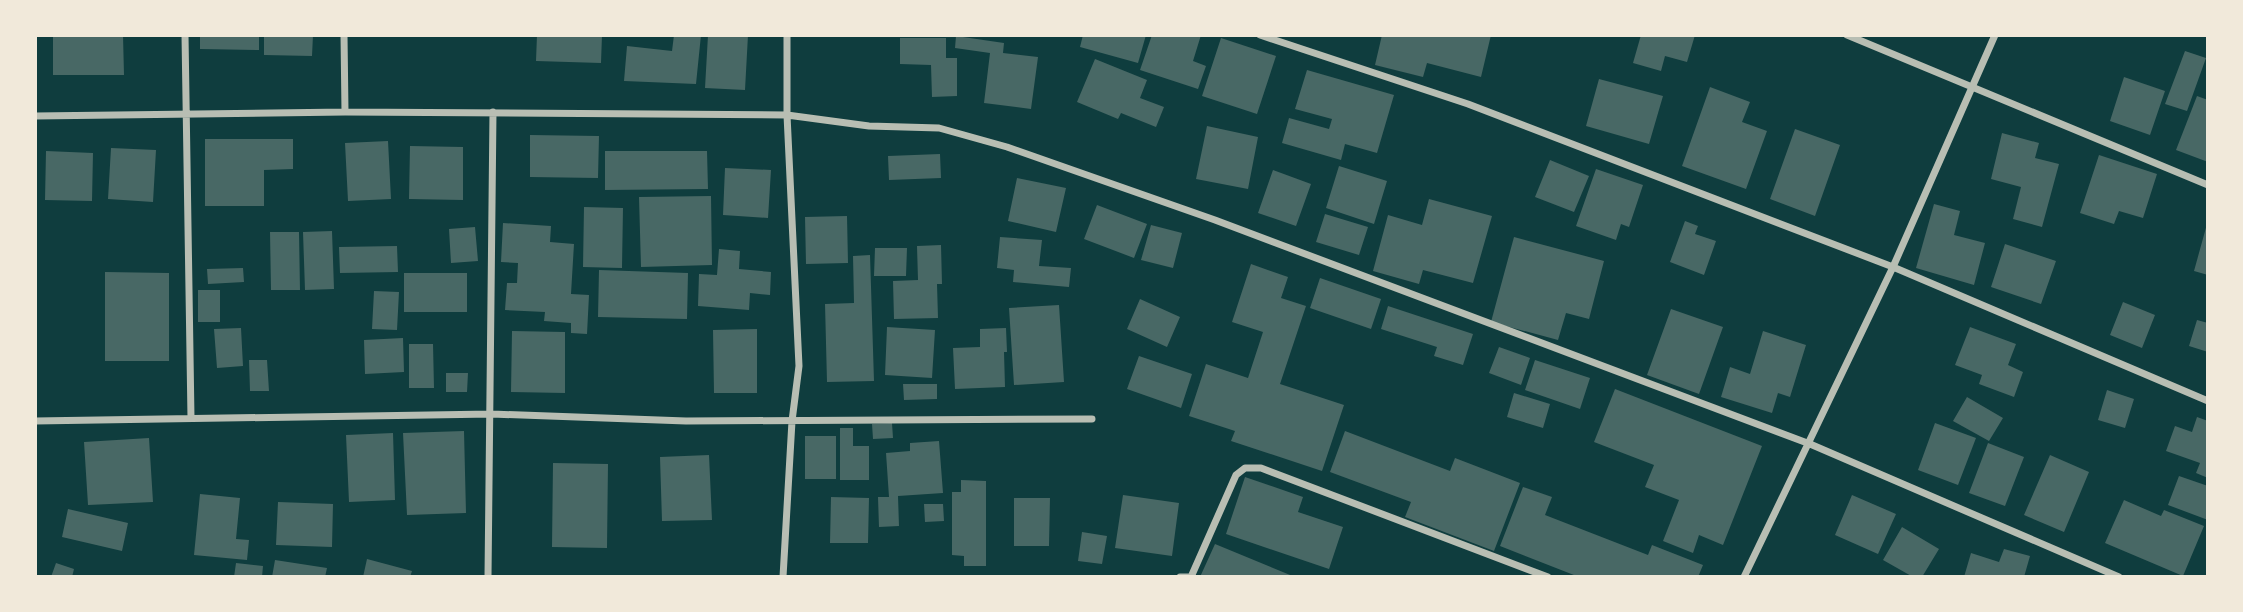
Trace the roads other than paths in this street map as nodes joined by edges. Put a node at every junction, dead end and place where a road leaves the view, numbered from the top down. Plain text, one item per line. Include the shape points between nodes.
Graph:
1 (185, 35) edge
2 (344, 35) edge
3 (787, 35) edge
4 (1261, 35) edge
5 (1847, 35) edge
6 (1995, 35) edge
7 (1973, 86) junction
8 (345, 111) junction
9 (493, 113) junction
10 (186, 114) junction
11 (35, 116) edge
12 (787, 116) junction
13 (2208, 185) edge
14 (1894, 267) junction
15 (2208, 401) edge
16 (492, 414) junction
17 (191, 418) junction
18 (1092, 419) dead end
19 (35, 421) edge
20 (792, 421) junction
21 (1810, 444) junction
22 (488, 577) edge
23 (783, 577) edge
24 (1180, 577) edge
25 (1191, 577) edge
26 (1548, 577) edge
27 (1744, 577) edge
28 (2119, 577) edge

1 - 10 street
2 - 8 street
3 - 12 street
4 - 14 street via 1468,104
5 - 7 street
6 - 7 street
7 - 13 street
7 - 14 street
8 - 9 street
8 - 10 street
9 - 12 street
9 - 16 street
10 - 11 street
10 - 17 street
12 - 20 street via 799,366
12 - 21 street via 869,126 939,128 1007,147 1215,220
14 - 15 street
14 - 21 street
16 - 17 street
16 - 20 street
16 - 22 street
17 - 19 street
18 - 20 street
20 - 23 street
21 - 27 street
21 - 28 street
24 - 25 street
25 - 26 street via 1236,475 1245,468 1261,468

